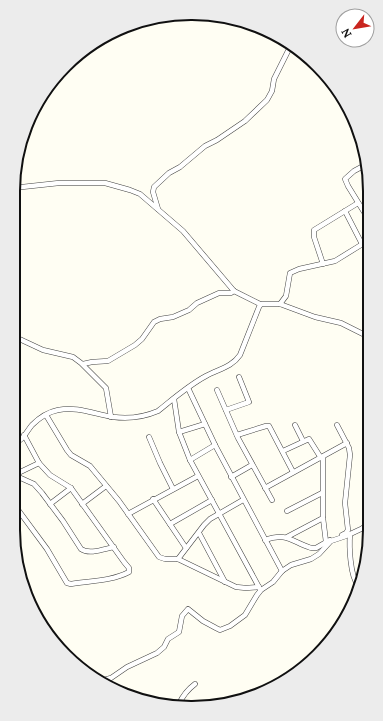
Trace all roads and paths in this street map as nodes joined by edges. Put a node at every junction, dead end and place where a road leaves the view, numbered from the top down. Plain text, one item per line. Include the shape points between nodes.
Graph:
1 (288, 50) edge
2 (362, 167) edge
3 (20, 187) edge
4 (358, 203) junction
5 (158, 209) junction
6 (346, 211) junction
7 (363, 211) edge
8 (362, 244) joint
9 (323, 264) junction
10 (234, 291) junction
11 (260, 304) junction
12 (280, 304) junction
13 (363, 334) edge
14 (20, 339) edge
15 (83, 364) junction
16 (239, 377) dead end
17 (188, 388) junction
18 (217, 390) dead end
19 (174, 399) junction
20 (226, 410) junction
21 (46, 414) junction
22 (111, 417) junction
23 (205, 424) junction
24 (295, 425) dead end
25 (337, 425) dead end
26 (179, 432) junction
27 (24, 435) junction
28 (237, 435) junction
29 (149, 437) dead end
30 (20, 440) edge
31 (304, 441) junction
32 (347, 443) junction
33 (215, 445) junction
34 (283, 451) junction
35 (322, 458) junction
36 (190, 460) junction
37 (39, 463) junction
38 (252, 465) junction
39 (20, 472) edge
40 (293, 472) junction
41 (198, 476) junction
42 (231, 477) junction
43 (20, 478) edge
44 (106, 486) junction
45 (70, 488) junction
46 (265, 488) junction
47 (173, 489) junction
48 (322, 493) junction
49 (153, 499) junction
50 (212, 500) junction
51 (243, 500) junction
52 (272, 500) dead end
53 (50, 504) junction
54 (82, 504) junction
55 (287, 511) dead end
56 (20, 513) edge
57 (219, 513) junction
58 (128, 514) junction
59 (323, 518) junction
60 (170, 524) junction
61 (363, 528) edge
62 (199, 533) junction
63 (350, 534) junction
64 (287, 537) junction
65 (265, 540) junction
66 (326, 542) junction
67 (114, 547) junction
68 (186, 548) junction
69 (178, 559) junction
70 (282, 571) junction
71 (355, 580) edge
72 (225, 582) junction
73 (260, 588) junction
74 (108, 679) edge
75 (195, 684) dead end
76 (180, 701) edge

1 - 5 street via 267,100 245,121 205,146 154,187
2 - 4 street via 345,179
3 - 5 street via 59,182 113,185 140,194
4 - 6 street
4 - 7 street
5 - 10 street via 192,240
6 - 8 street
6 - 9 street via 313,232
8 - 9 street via 339,259
9 - 12 street via 290,273 286,296
10 - 11 street
10 - 15 street via 220,293 189,310 154,322 134,345 108,361
11 - 12 street
11 - 17 street via 236,361
12 - 13 street via 315,317 341,323
14 - 15 street via 43,350 73,356
15 - 22 street via 106,388
16 - 20 street via 249,402
17 - 19 street
17 - 23 street
18 - 20 street
19 - 22 street via 150,414 128,418
19 - 26 street
20 - 28 street
21 - 22 street via 69,408
21 - 27 street
21 - 44 street via 71,455 90,466
23 - 26 street
23 - 33 street
24 - 31 street
25 - 32 street
26 - 36 street
27 - 30 street
27 - 37 street
28 - 34 street via 269,426
28 - 38 street
29 - 47 street
31 - 34 street
31 - 35 street via 311,439
32 - 35 street
32 - 66 street via 350,455 345,503 348,530
33 - 36 street
33 - 42 street
34 - 40 street
35 - 40 street
35 - 48 street
36 - 41 street
37 - 39 street
37 - 45 street via 50,475
38 - 42 street
38 - 46 street
40 - 46 street
41 - 47 street
41 - 50 street
42 - 51 street
43 - 53 street via 34,484
44 - 54 street
44 - 58 street
45 - 53 street
45 - 54 street
46 - 52 street
47 - 49 street
48 - 55 street
48 - 59 street
49 - 58 street
49 - 60 street
50 - 57 street
50 - 60 street
51 - 57 street
51 - 65 street
53 - 67 street via 84,552
54 - 67 street
56 - 67 street via 68,583 106,579 129,572 129,568
57 - 62 street via 204,525
57 - 73 street
58 - 69 street via 159,557
59 - 64 street
59 - 66 street
60 - 68 street
61 - 63 street
62 - 68 street
62 - 72 street
63 - 70 street via 331,541 311,559 291,565
63 - 71 street via 349,555
64 - 65 street via 274,536
64 - 66 street via 311,548
65 - 70 street
68 - 69 street
69 - 72 street
70 - 73 street via 273,582
72 - 73 street via 241,587
73 - 74 street via 241,619 223,629 210,626 190,609 187,610 182,616 180,630 168,639 164,647
75 - 76 street via 187,689

